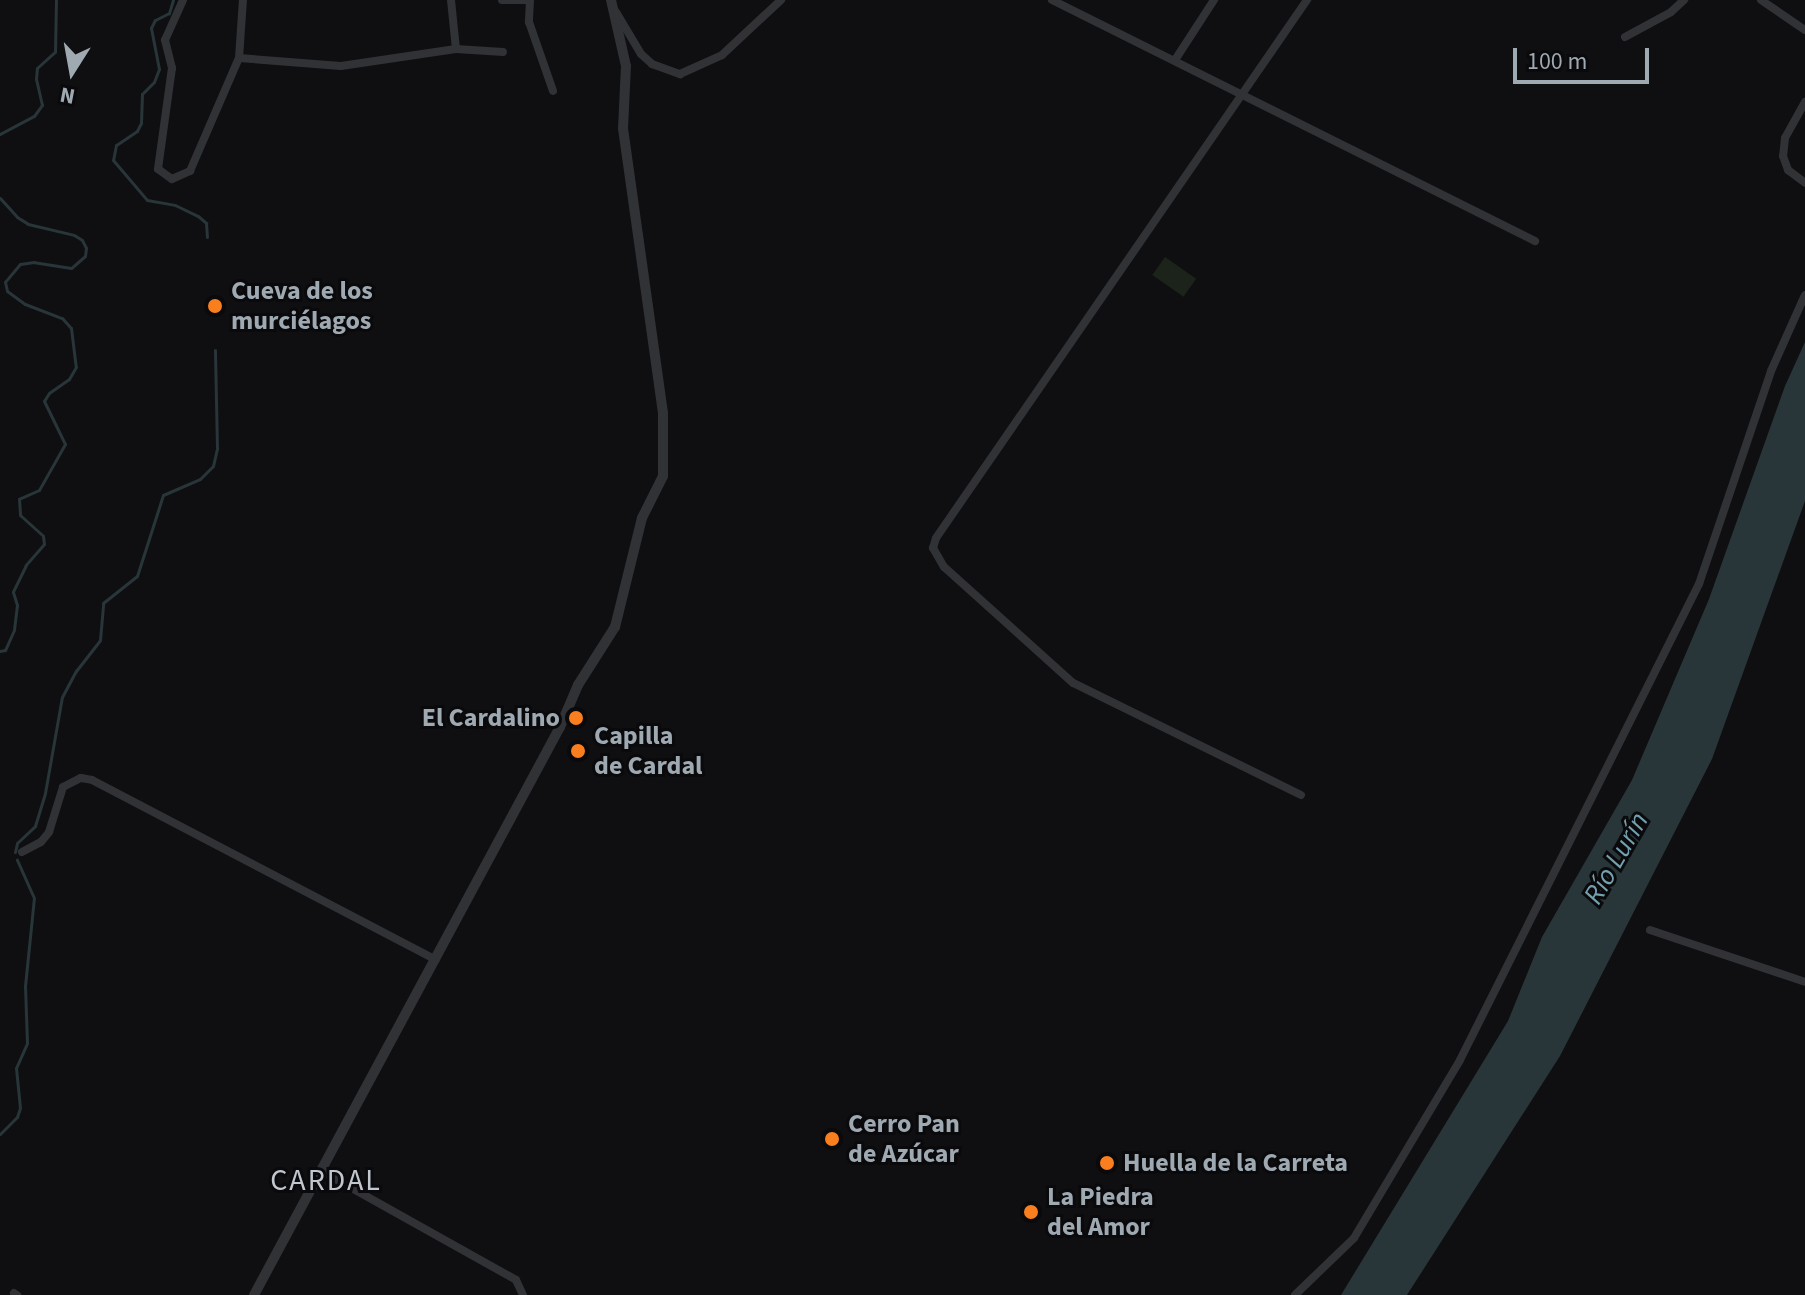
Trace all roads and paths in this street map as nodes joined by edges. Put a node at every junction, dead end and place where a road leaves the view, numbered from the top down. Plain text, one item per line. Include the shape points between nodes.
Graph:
1 (183, 0) edge
2 (243, 0) edge
3 (451, 0) edge
4 (502, 0) edge
5 (529, 0) edge
6 (781, 0) edge
7 (1052, 0) edge
8 (1214, 0) edge
9 (1307, 0) edge
10 (1684, 0) edge
11 (1761, 0) edge
12 (612, 4) edge
13 (1805, 30) edge
14 (1625, 37) dead end
15 (456, 49) junction
16 (503, 52) dead end
17 (239, 58) junction
18 (1175, 60) junction
19 (553, 91) dead end
20 (1244, 93) junction
21 (1805, 102) edge
22 (1805, 183) edge
23 (1535, 241) dead end
24 (1805, 295) edge
25 (1301, 795) dead end
26 (22, 852) dead end
27 (1650, 930) dead end
28 (436, 960) junction
29 (1805, 982) edge
30 (323, 1172) junction
31 (254, 1295) edge
32 (523, 1295) edge
33 (1295, 1295) edge

1 - 17 street via 165,40 172,68 158,169 165,177 180,178 190,171
2 - 17 street
3 - 15 street
4 - 5 street
5 - 19 street via 529,22
6 - 12 street via 722,55 680,74 641,54
7 - 18 street
8 - 18 street
9 - 20 street
10 - 14 street
11 - 13 street
12 - 28 street via 626,66 623,129 663,413 663,476 642,518 615,627 578,685
15 - 16 street
15 - 17 street via 358,65
18 - 20 street
20 - 23 street
20 - 25 street via 933,548 944,567 1073,683
21 - 22 street via 1785,138 1783,156 1788,170
24 - 33 street via 1771,371 1699,584 1460,1060 1354,1238
26 - 28 street via 49,832 63,787 81,778 92,780
27 - 29 street
28 - 30 street
30 - 31 street
30 - 32 street via 516,1280

